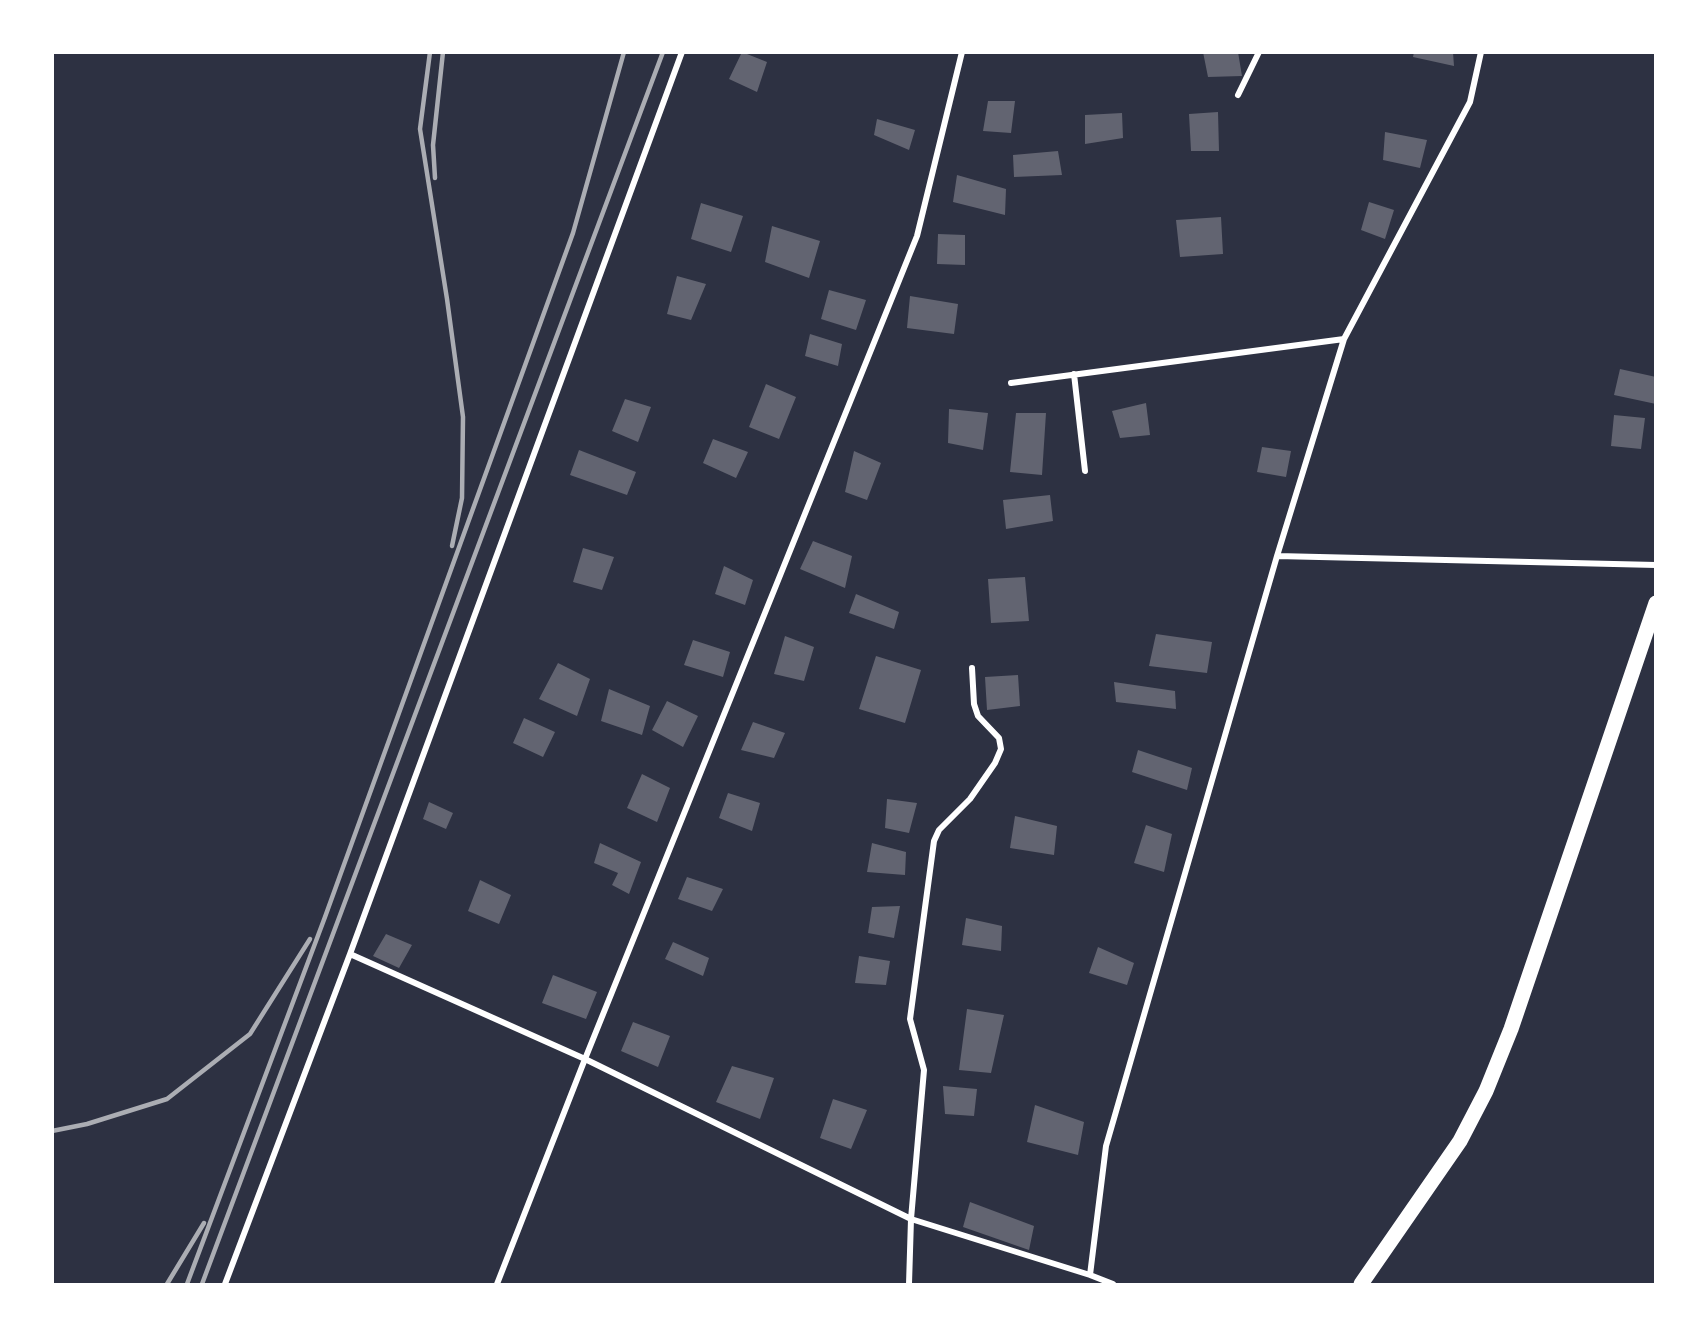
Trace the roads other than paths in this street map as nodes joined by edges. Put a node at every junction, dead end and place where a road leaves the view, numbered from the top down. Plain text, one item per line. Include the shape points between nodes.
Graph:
1 (682, 52) edge
2 (962, 52) edge
3 (1259, 52) edge
4 (1481, 52) edge
5 (1238, 95) dead end
6 (1344, 339) junction
7 (1074, 374) junction
8 (1011, 382) dead end
9 (1085, 471) dead end
10 (1277, 556) junction
11 (1656, 565) edge
12 (1656, 603) edge
13 (972, 668) dead end
14 (350, 954) junction
15 (585, 1059) junction
16 (911, 1220) junction
17 (1090, 1275) junction
18 (225, 1284) edge
19 (497, 1284) edge
20 (909, 1284) edge
21 (1113, 1284) edge
22 (1361, 1284) edge

1 - 14 street
2 - 15 street via 917,236
3 - 5 street
4 - 6 street via 1470,102
6 - 7 street
6 - 10 street
7 - 8 street
7 - 9 street
10 - 11 street
10 - 17 street via 1106,1146
12 - 22 main road via 1511,1029 1486,1091 1460,1142
13 - 16 street via 978,716 999,738 1001,749 970,799 939,830 934,841 910,1019 924,1070
14 - 15 street
14 - 18 street
15 - 16 street
15 - 19 street
16 - 17 street
16 - 20 street
17 - 21 street

